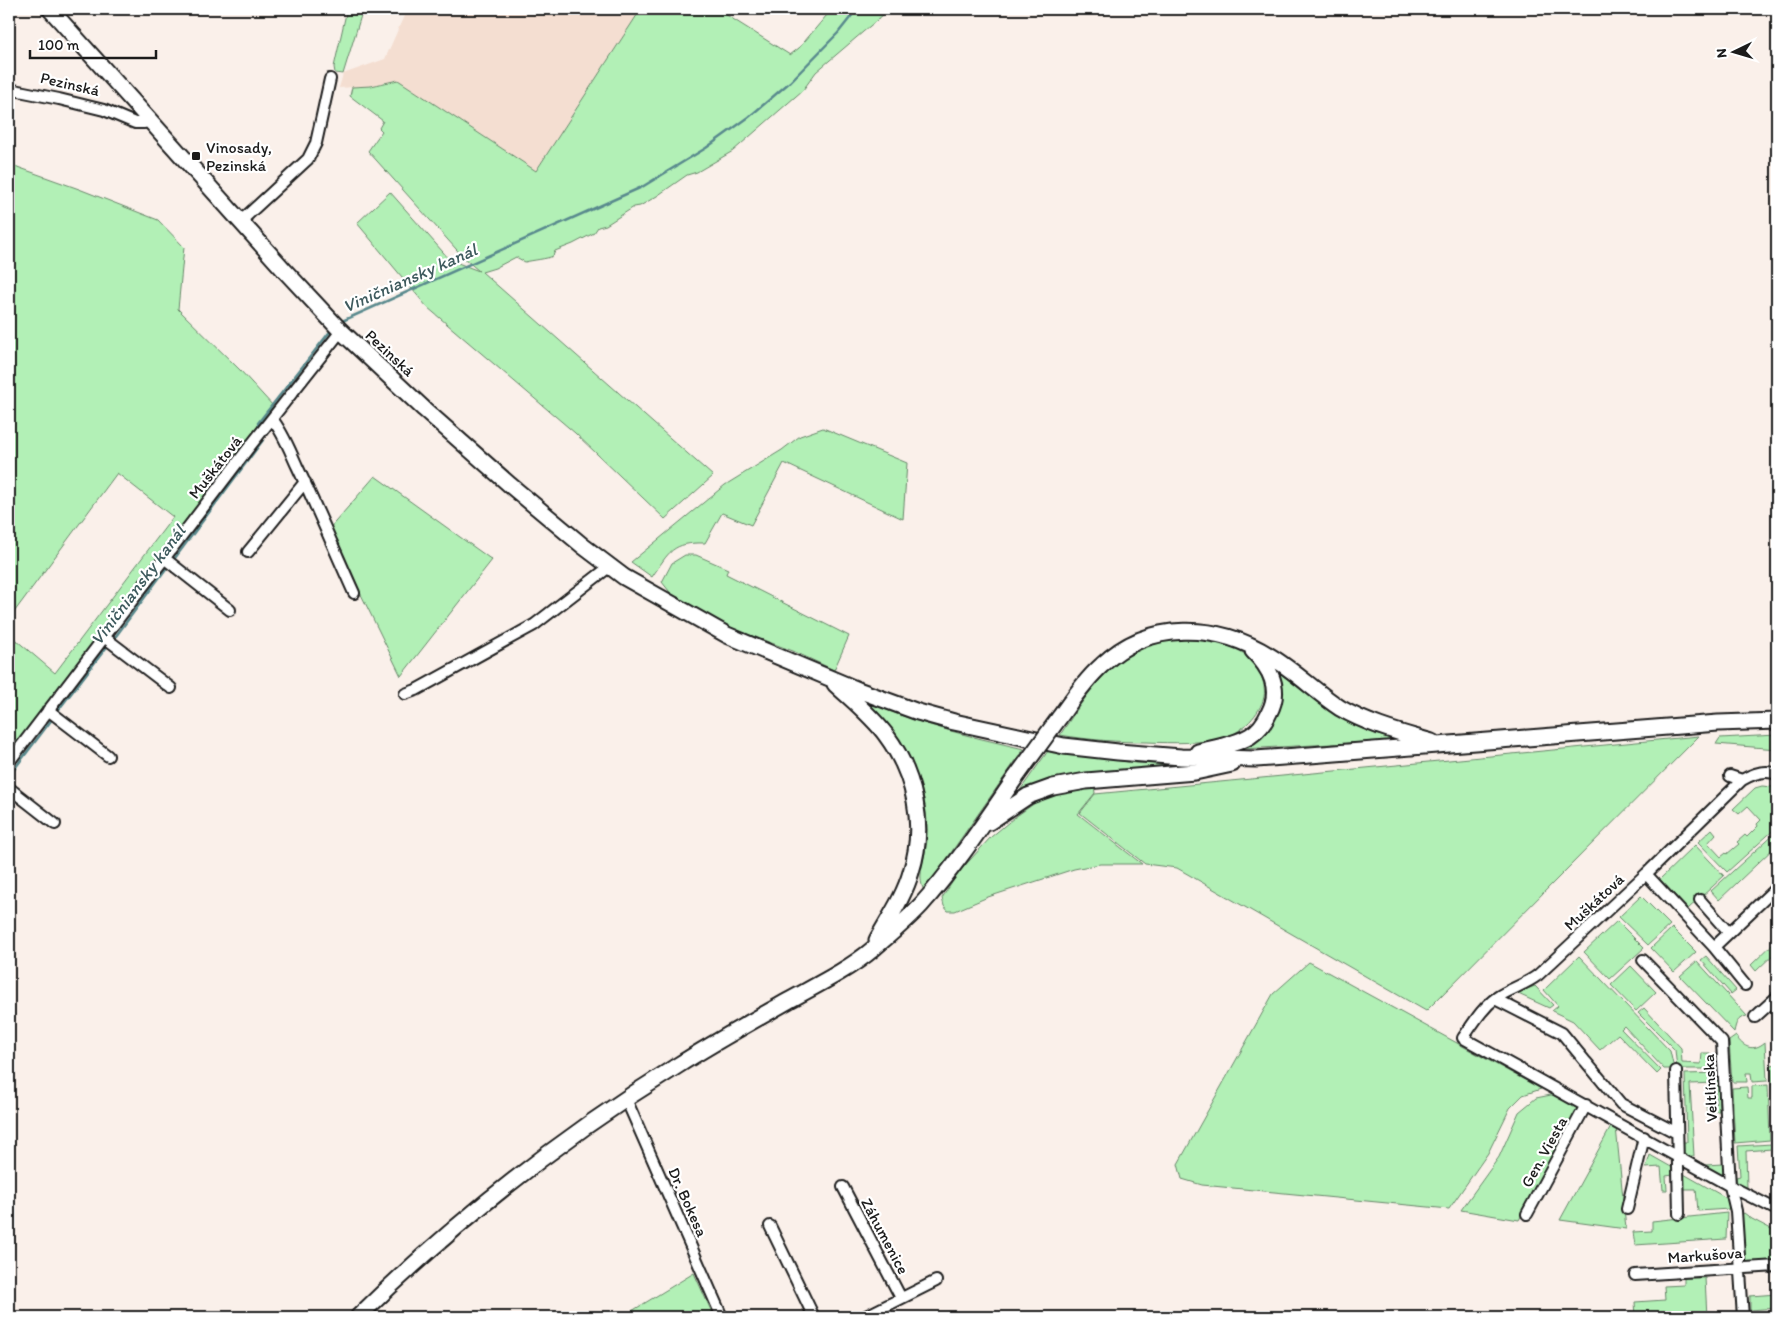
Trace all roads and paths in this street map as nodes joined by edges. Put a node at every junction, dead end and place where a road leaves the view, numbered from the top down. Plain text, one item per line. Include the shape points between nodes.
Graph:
1 (50, 9) edge
2 (330, 78) dead end
3 (9, 89) edge
4 (149, 119) junction
5 (240, 221) junction
6 (337, 327) junction
7 (272, 419) junction
8 (305, 482) junction
9 (248, 552) dead end
10 (164, 558) junction
11 (609, 567) junction
12 (354, 593) dead end
13 (230, 610) dead end
14 (104, 636) junction
15 (1242, 642) junction
16 (826, 676) junction
17 (171, 688) dead end
18 (405, 694) dead end
19 (48, 710) junction
20 (1777, 721) edge
21 (1441, 745) junction
22 (108, 756) dead end
23 (1181, 757) junction
24 (1256, 759) junction
25 (9, 762) edge
26 (1777, 774) edge
27 (1730, 776) dead end
28 (1742, 780) junction
29 (9, 788) edge
30 (55, 824) dead end
31 (981, 827) junction
32 (1646, 874) junction
33 (1777, 888) edge
34 (1700, 900) dead end
35 (1728, 932) junction
36 (1714, 947) junction
37 (871, 951) junction
38 (1643, 960) dead end
39 (1745, 985) dead end
40 (1777, 997) edge
41 (1495, 999) junction
42 (1755, 1017) dead end
43 (1676, 1071) dead end
44 (626, 1099) junction
45 (1586, 1106) junction
46 (1677, 1133) junction
47 (1644, 1137) junction
48 (1678, 1156) junction
49 (1730, 1186) junction
50 (843, 1187) dead end
51 (1754, 1198) junction
52 (1628, 1209) dead end
53 (1777, 1210) edge
54 (1736, 1212) junction
55 (1528, 1214) dead end
56 (1679, 1214) dead end
57 (770, 1226) dead end
58 (1777, 1266) edge
59 (1740, 1268) junction
60 (1635, 1275) dead end
61 (936, 1281) dead end
62 (901, 1298) junction
63 (358, 1317) edge
64 (722, 1317) edge
65 (814, 1317) edge
66 (864, 1317) edge
67 (1743, 1317) edge

1 - 4 main road, Pezinská
2 - 5 street via 316,143 308,159
3 - 4 street, Pezinská via 104,110 135,123
4 - 5 main road, Pezinská
5 - 6 main road, Pezinská
6 - 7 street, Muškátová
6 - 11 main road, Pezinská via 460,441
7 - 8 street
7 - 10 street, Muškátová
8 - 9 street
8 - 12 street
10 - 13 street
10 - 14 street, Muškátová
11 - 16 main road, Pezinská via 689,615
11 - 18 street via 534,625
14 - 17 street
14 - 19 street, Muškátová
15 - 21 main road via 1270,656 1322,696 1355,716
15 - 23 main road via 1262,661 1274,681 1274,699 1266,719 1249,736
15 - 31 main road, bridge via 1193,630 1170,631 1126,647 1102,665 1077,693
16 - 23 main road, Pezinská via 918,712 979,728 1064,746
16 - 37 main road via 886,735 908,774 916,805 918,838 911,873
19 - 22 street
19 - 25 street, Muškátová
20 - 21 main road via 1725,722
21 - 24 main road
23 - 24 main road, Pezinská
24 - 31 main road via 1195,772 1086,781 1053,787 1028,796
26 - 28 street, Muškátová via 1751,774
27 - 28 street
28 - 32 street, Muškátová
29 - 30 street
31 - 37 main road via 919,908
32 - 36 street
32 - 41 street, Muškátová via 1538,976
33 - 35 street
34 - 35 street
35 - 36 street
36 - 39 street
37 - 44 main road
38 - 49 street, Veltlínska via 1722,1042
40 - 42 street
41 - 45 street, Muškátová via 1463,1038
41 - 46 street via 1562,1033 1621,1104
43 - 46 street
44 - 63 main road via 464,1221
44 - 64 street, Dr. Bokesa
45 - 47 street
45 - 55 street, Gen. Viesta
46 - 48 street
47 - 48 street
47 - 52 street
48 - 49 street
48 - 56 street
49 - 51 street
49 - 54 street, Veltlínska
50 - 62 street, Záhumenice
51 - 53 street
51 - 54 street
54 - 59 street, Veltlínska
57 - 65 street
58 - 59 street, Markušova
59 - 60 street, Markušova
59 - 67 street, Veltlínska
61 - 62 street
62 - 66 street

